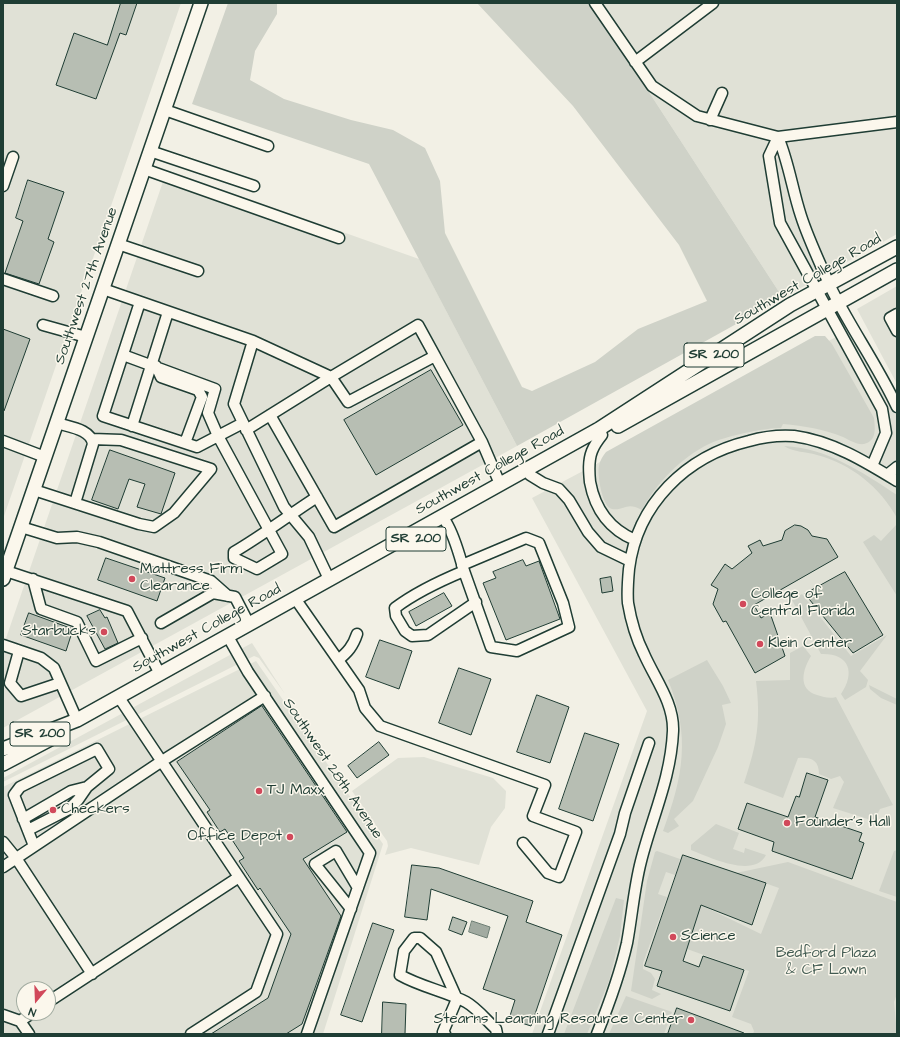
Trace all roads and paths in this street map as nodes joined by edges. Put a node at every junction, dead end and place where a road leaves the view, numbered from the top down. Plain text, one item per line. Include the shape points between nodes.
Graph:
1 (201, 3) edge
2 (595, 3) edge
3 (714, 3) edge
4 (635, 62) junction
5 (722, 93) dead end
6 (165, 110) junction
7 (710, 120) junction
8 (897, 122) edge
9 (778, 137) junction
10 (268, 146) dead end
11 (150, 151) junction
12 (13, 157) dead end
13 (144, 169) junction
14 (3, 186) edge
15 (254, 186) dead end
16 (339, 238) dead end
17 (118, 244) junction
18 (897, 247) edge
19 (897, 270) edge
20 (198, 271) dead end
21 (3, 278) edge
22 (830, 284) junction
23 (103, 289) junction
24 (817, 291) junction
25 (53, 296) dead end
26 (140, 302) junction
27 (840, 303) junction
28 (826, 310) junction
29 (168, 312) junction
30 (897, 314) edge
31 (43, 324) dead end
32 (897, 331) edge
33 (86, 337) junction
34 (253, 341) junction
35 (123, 355) junction
36 (435, 356) junction
37 (153, 365) junction
38 (331, 377) junction
39 (897, 406) edge
40 (882, 409) junction
41 (270, 415) junction
42 (57, 423) junction
43 (132, 426) junction
44 (245, 426) junction
45 (602, 435) junction
46 (91, 436) junction
47 (218, 436) junction
48 (3, 441) edge
49 (482, 442) junction
50 (185, 443) junction
51 (45, 457) junction
52 (872, 466) junction
53 (897, 467) edge
54 (887, 475) junction
55 (530, 476) junction
56 (897, 481) edge
57 (500, 484) junction
58 (34, 490) junction
59 (317, 497) junction
60 (75, 503) junction
61 (291, 514) junction
62 (446, 522) junction
63 (21, 527) junction
64 (269, 531) junction
65 (635, 540) junction
66 (630, 561) junction
67 (463, 568) junction
68 (4, 575) edge
69 (33, 579) junction
70 (329, 579) junction
71 (228, 596) junction
72 (476, 602) junction
73 (299, 604) junction
74 (161, 623) dead end
75 (249, 624) junction
76 (357, 634) dead end
77 (142, 638) junction
78 (231, 642) junction
79 (3, 645) edge
80 (19, 651) junction
81 (338, 660) junction
82 (160, 674) junction
83 (60, 682) junction
84 (265, 696) junction
85 (122, 702) junction
86 (77, 720) junction
87 (649, 744) dead end
88 (3, 749) edge
89 (162, 761) junction
90 (3, 764) edge
91 (87, 787) junction
92 (23, 819) junction
93 (28, 830) junction
94 (3, 842) edge
95 (523, 843) dead end
96 (34, 846) junction
97 (16, 858) junction
98 (3, 866) edge
99 (239, 877) junction
100 (358, 888) junction
101 (351, 910) junction
102 (92, 974) junction
103 (56, 997) edge
104 (458, 999) junction
105 (3, 1015) edge
106 (16, 1020) edge
107 (20, 1021) edge
108 (29, 1034) edge
109 (191, 1034) edge
110 (307, 1034) edge
111 (445, 1034) edge
112 (497, 1034) edge
113 (548, 1034) edge
114 (597, 1034) edge

1 - 6 main road, Southwest 27th Avenue
2 - 4 street
3 - 4 street
4 - 7 street via 652,86 698,116
5 - 7 street
6 - 10 street
6 - 11 main road, Southwest 27th Avenue
7 - 9 street
8 - 9 street
9 - 22 street via 786,156 801,217
9 - 24 street via 769,156 780,223
11 - 13 main road, Southwest 27th Avenue
11 - 15 street
12 - 14 street
13 - 16 street
13 - 17 main road, Southwest 27th Avenue
17 - 20 street
17 - 23 main road, Southwest 27th Avenue
18 - 22 main road, Southwest College Road / SR 200
19 - 27 main road, Southwest College Road / SR 200
21 - 25 street
22 - 24 main road, Southwest College Road / SR 200
22 - 27 street
23 - 26 street
23 - 33 main road, Southwest 27th Avenue
24 - 28 street
24 - 57 main road, Southwest College Road / SR 200 via 600,429
26 - 29 street
26 - 35 street
27 - 28 main road, Southwest College Road / SR 200
27 - 39 street
28 - 40 street
28 - 45 main road, Southwest College Road / SR 200
29 - 34 street
29 - 37 street
30 - 32 street via 890,318
31 - 33 street
33 - 42 main road, Southwest 27th Avenue
34 - 38 street
34 - 44 street via 234,404
35 - 37 street
35 - 43 street via 103,416
36 - 38 street via 348,402
36 - 38 street via 418,325
36 - 49 street
37 - 43 street
37 - 47 street via 215,389 208,413
37 - 50 street via 161,378 198,390 202,397
38 - 41 street
39 - 40 street
40 - 52 street via 886,433
41 - 44 street
41 - 59 street
42 - 46 street
42 - 51 main road, Southwest 27th Avenue
43 - 50 street
44 - 47 street
44 - 61 street via 284,507
45 - 55 main road, Southwest College Road / SR 200
45 - 65 street via 592,451 589,466 592,493 600,513 622,535
46 - 60 street via 94,444
46 - 60 street via 121,440 211,469 174,513 154,527
47 - 50 street via 197,447
47 - 64 street
48 - 51 street
49 - 57 street
49 - 59 street via 334,527
51 - 58 main road, Southwest 27th Avenue
52 - 54 street
52 - 65 street via 842,450 793,436 761,438 732,445 698,462 671,482 649,510
53 - 54 street
54 - 56 street
55 - 62 main road, Southwest College Road / SR 200
55 - 66 street via 559,489 601,547
57 - 70 main road, Southwest College Road / SR 200
58 - 60 street
58 - 63 main road, Southwest 27th Avenue
59 - 61 street
61 - 64 street via 276,523
61 - 70 street via 309,537
62 - 67 street via 453,533
62 - 73 main road, Southwest College Road / SR 200
63 - 68 main road, Southwest 27th Avenue
63 - 71 street via 53,537 99,542 211,581
64 - 64 street via 234,552 234,558 257,568 282,554
65 - 66 street
66 - 114 street via 628,601 634,631 671,709 673,730 670,769 641,860 623,962
67 - 72 street
67 - 72 street via 406,599 395,608 396,616 405,631 412,636 428,635
67 - 72 street via 526,538 539,543 563,603 569,627 517,651 491,647
68 - 69 street
69 - 77 street via 127,611
69 - 77 street via 41,609 78,622 96,660
70 - 75 main road, Southwest College Road / SR 200
71 - 74 street via 213,593
71 - 75 street via 235,597
73 - 78 main road, Southwest College Road / SR 200
73 - 81 street
75 - 82 main road, Southwest College Road / SR 200
76 - 81 street via 348,652
77 - 82 street
78 - 84 street, Southwest 28th Avenue
78 - 85 main road, Southwest College Road / SR 200
79 - 80 street
80 - 83 street via 41,658 54,668
80 - 83 street via 10,683 21,696
81 - 95 street via 359,690 365,708 380,726 545,785 533,816 576,832 559,877 548,873
82 - 86 main road, Southwest College Road / SR 200
83 - 86 street
84 - 89 street
84 - 100 street, Southwest 28th Avenue via 370,853
85 - 89 street
85 - 90 main road, Southwest College Road / SR 200
86 - 88 main road, Southwest College Road / SR 200
87 - 113 street via 620,834
89 - 96 street
89 - 99 street
91 - 92 street via 71,791
91 - 92 street via 109,769 97,749 20,787 14,795
91 - 93 street via 69,809
92 - 93 street
93 - 96 street
94 - 97 street
96 - 97 street
97 - 98 street
97 - 102 street
99 - 102 street
99 - 109 street via 277,934 256,992
100 - 101 street, Southwest 28th Avenue
100 - 101 street via 336,851 315,864
101 - 110 street, Southwest 28th Avenue
102 - 103 street
104 - 104 street via 414,983 400,975 404,951 414,938 420,938 436,952
104 - 111 street via 443,1032
104 - 112 street via 466,1002 496,1029
105 - 106 street
107 - 108 street

